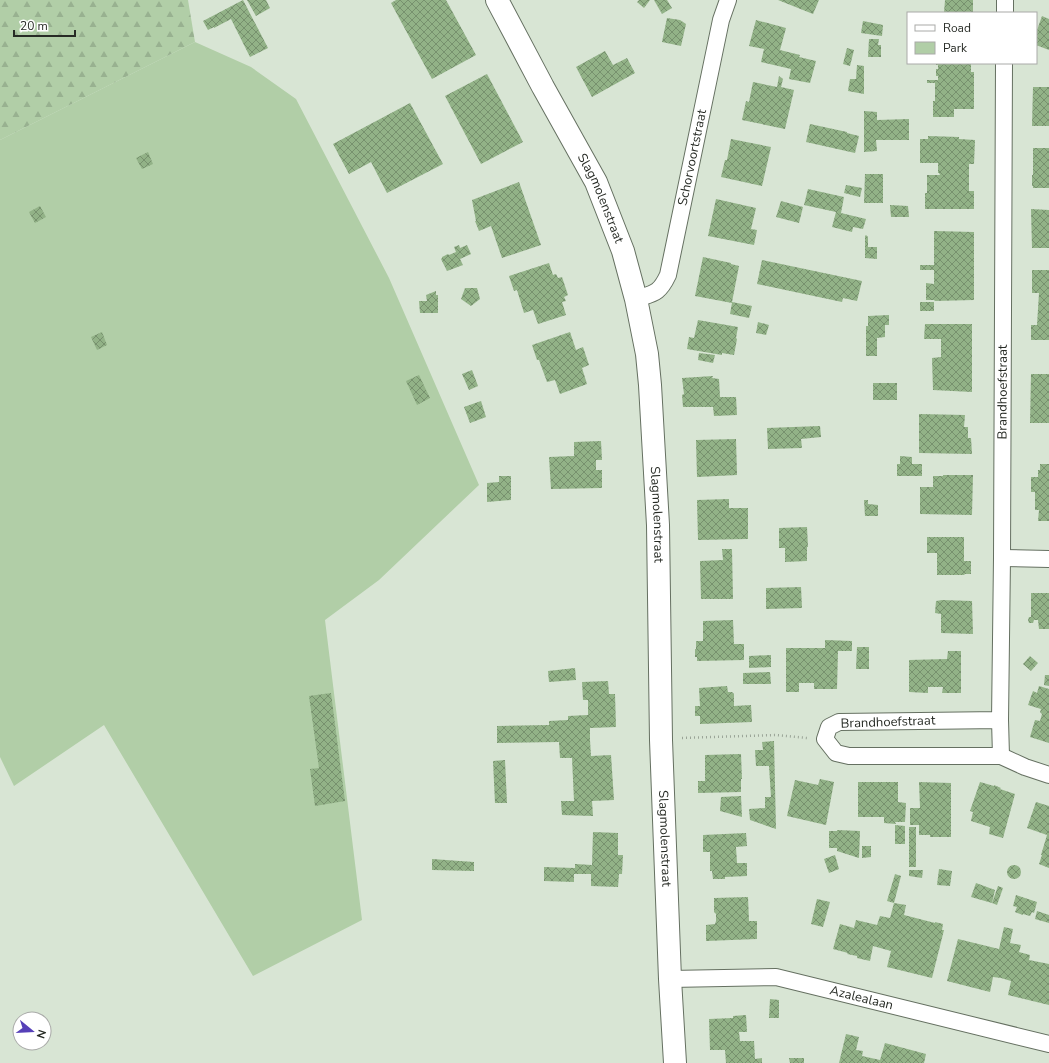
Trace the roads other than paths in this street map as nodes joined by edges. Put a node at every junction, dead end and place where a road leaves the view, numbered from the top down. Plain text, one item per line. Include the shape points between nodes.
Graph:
1 (497, 0) edge
2 (728, 0) edge
3 (1005, 0) edge
4 (1005, 12) edge
5 (1004, 64) edge
6 (636, 299) junction
7 (1002, 558) junction
8 (1049, 559) edge
9 (1000, 720) junction
10 (1001, 756) junction
11 (1049, 775) edge
12 (670, 980) junction
13 (1049, 1044) edge
14 (675, 1063) edge

1 - 6 street, Slagmolenstraat via 596,182 623,251
2 - 6 street, Schorvoortstraat via 721,20 668,275 656,292
3 - 4 street
5 - 7 street, Brandhoefstraat
6 - 12 street, Slagmolenstraat via 647,354 658,525 661,740
7 - 8 street
7 - 9 street, Brandhoefstraat
9 - 10 street, Brandhoefstraat
9 - 10 street, Brandhoefstraat via 839,722 829,727 825,739 836,753 849,756
10 - 11 street, Brandhoefstraat
12 - 13 street, Azalealaan via 776,978
12 - 14 street, Slagmolenstraat

